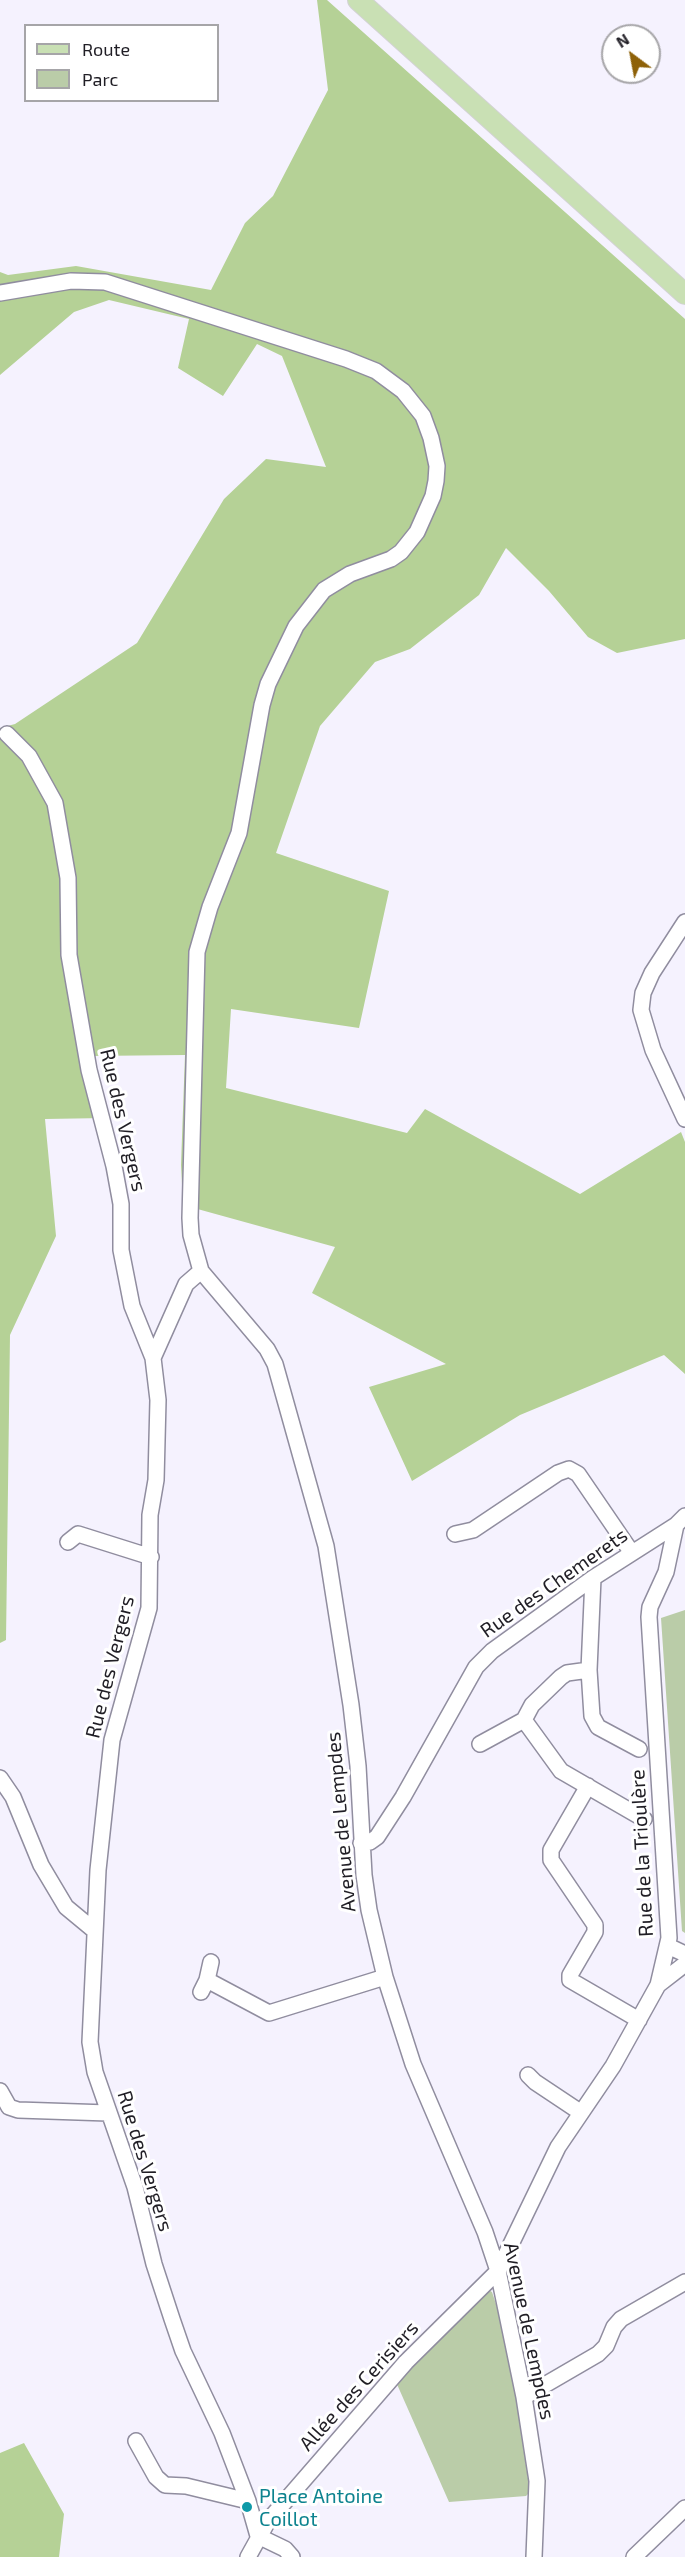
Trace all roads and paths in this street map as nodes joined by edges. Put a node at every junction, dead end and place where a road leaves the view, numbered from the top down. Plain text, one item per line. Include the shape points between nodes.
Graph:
1 (358, 0) edge
2 (0, 293) edge
3 (685, 294) edge
4 (7, 734) dead end
5 (685, 922) edge
6 (685, 1119) edge
7 (201, 1271) junction
8 (153, 1358) junction
9 (682, 1526) edge
10 (455, 1534) dead end
11 (662, 1534) junction
12 (68, 1542) dead end
13 (646, 1544) junction
14 (672, 1548) junction
15 (632, 1553) junction
16 (151, 1557) junction
17 (666, 1572) junction
18 (593, 1578) junction
19 (571, 1593) junction
20 (591, 1619) junction
21 (589, 1670) junction
22 (524, 1720) junction
23 (480, 1744) dead end
24 (639, 1749) dead end
25 (0, 1778) edge
26 (588, 1786) junction
27 (644, 1819) dead end
28 (361, 1844) junction
29 (95, 1931) junction
30 (211, 1962) dead end
31 (679, 1962) edge
32 (385, 1977) junction
33 (639, 2020) junction
34 (528, 2075) dead end
35 (0, 2091) edge
36 (580, 2112) junction
37 (108, 2113) junction
38 (515, 2238) junction
39 (491, 2248) junction
40 (498, 2271) junction
41 (685, 2282) edge
42 (524, 2397) junction
43 (136, 2441) dead end
44 (248, 2501) junction
45 (685, 2508) edge
46 (258, 2536) junction
47 (248, 2557) edge
48 (292, 2557) edge
49 (534, 2557) edge
50 (634, 2557) edge

1 - 3 main road
2 - 7 street via 71,281 105,282 358,363 396,384 417,407 428,427 437,466 433,496 409,543 391,559 350,573 324,590 296,626 268,684 239,833 197,951 190,1218
4 - 8 street, Rue des Vergers via 29,756 55,803 68,878 69,955 89,1070 121,1204 121,1250 132,1306
5 - 6 street via 652,973 641,1010 653,1050
7 - 8 street via 186,1284
7 - 28 street, Avenue de Lempdes via 267,1349 281,1381 326,1546 356,1746
8 - 16 street, Rue des Vergers via 158,1400
9 - 11 street, Rue des Chemerets
9 - 14 street, Rue de la Trioulère
10 - 15 street via 473,1530 569,1469 578,1474
11 - 13 street, Rue des Chemerets
11 - 14 street
12 - 16 street via 78,1534
13 - 15 street, Rue des Chemerets
13 - 17 street via 660,1553
14 - 17 street, Rue de la Trioulère
15 - 18 street, Rue des Chemerets
16 - 29 street, Rue des Vergers via 149,1608 112,1740
17 - 31 street, Rue de la Trioulère via 649,1617 668,1946
18 - 19 street, Rue des Chemerets
18 - 20 street
19 - 20 street
19 - 28 street, Rue des Chemerets via 476,1667 403,1797 377,1837
20 - 21 street
21 - 22 street via 561,1677 532,1705
21 - 24 street via 592,1716 598,1727
22 - 23 street
22 - 26 street via 561,1771
25 - 29 street via 66,1907
26 - 27 street
26 - 33 street via 551,1850 551,1860 595,1925 596,1932 570,1980
28 - 32 street, Avenue de Lempdes via 369,1910
29 - 37 street, Rue des Vergers via 90,2042
30 - 32 street via 204,1986 268,2013
31 - 33 street, Rue de la Trioulère via 658,1985
32 - 39 street, Avenue de Lempdes via 413,2064
33 - 36 street, Rue de la Trioulère via 614,2066
34 - 36 street
35 - 37 street via 9,2106 18,2110
36 - 38 street, Rue de la Trioulère via 545,2170
37 - 44 street, Rue des Vergers via 135,2187 154,2264 183,2351 222,2433
38 - 39 street
38 - 40 street, Rue de la Trioulère
39 - 40 street, Avenue de Lempdes
40 - 42 street, Avenue de Lempdes
40 - 46 street, Allée des Cerisiers via 406,2362
41 - 42 street via 621,2319 598,2354
42 - 49 street, Avenue de Lempdes via 537,2481
43 - 44 street via 156,2477 165,2485
44 - 46 street, Rue des Vergers
45 - 50 street
46 - 47 street, Allée des Cerisiers
46 - 48 street via 285,2549

